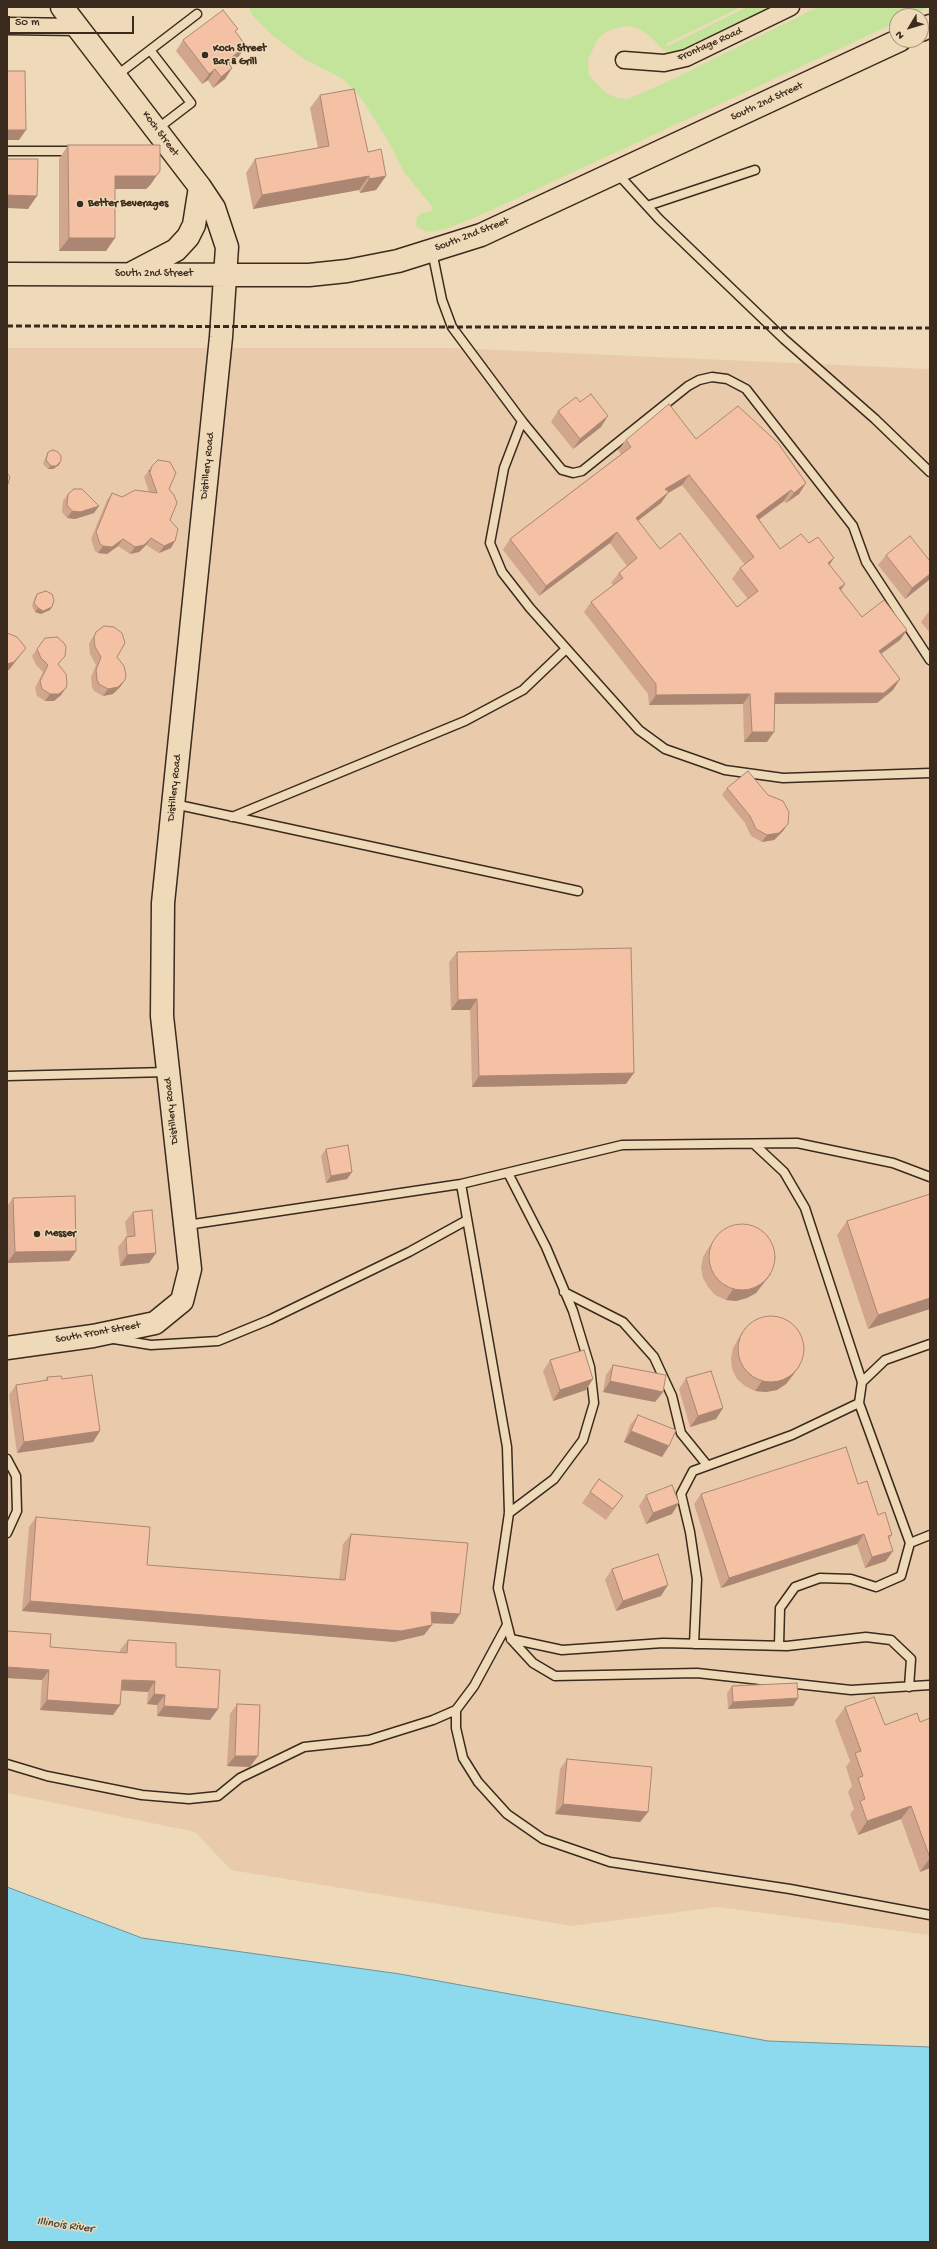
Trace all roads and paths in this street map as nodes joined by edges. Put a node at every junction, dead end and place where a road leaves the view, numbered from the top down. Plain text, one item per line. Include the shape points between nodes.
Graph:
1 (62, 7) edge
2 (791, 7) edge
3 (197, 14) dead end
4 (7, 26) edge
5 (78, 27) junction
6 (889, 45) edge
7 (150, 50) junction
8 (624, 60) dead end
9 (116, 77) junction
10 (161, 139) junction
11 (7, 151) edge
12 (82, 151) edge
13 (754, 170) dead end
14 (616, 172) junction
15 (200, 187) junction
16 (647, 206) junction
17 (432, 251) junction
18 (7, 274) edge
19 (129, 274) junction
20 (224, 275) junction
21 (522, 421) junction
22 (930, 472) edge
23 (566, 649) junction
24 (930, 660) edge
25 (930, 774) edge
26 (173, 804) junction
27 (232, 817) junction
28 (578, 891) dead end
29 (168, 1072) junction
30 (7, 1076) edge
31 (754, 1144) junction
32 (508, 1173) junction
33 (930, 1177) edge
34 (461, 1184) junction
35 (467, 1220) junction
36 (184, 1226) junction
37 (564, 1292) junction
38 (182, 1301) joint
39 (94, 1336) junction
40 (930, 1344) edge
41 (7, 1348) edge
42 (862, 1382) junction
43 (859, 1403) junction
44 (7, 1459) edge
45 (707, 1465) junction
46 (510, 1513) junction
47 (7, 1533) edge
48 (930, 1535) edge
49 (910, 1543) junction
50 (507, 1624) junction
51 (511, 1639) junction
52 (694, 1644) junction
53 (779, 1646) junction
54 (930, 1685) edge
55 (910, 1687) junction
56 (456, 1710) junction
57 (7, 1764) edge
58 (930, 1915) edge

1 - 5 street, Koch Street
2 - 8 street, Frontage Road via 686,58 664,63
3 - 7 lane
4 - 5 street
5 - 9 street, Koch Street
6 - 14 street, South 2nd Street
7 - 9 lane
7 - 10 lane via 191,103
9 - 10 street, Koch Street
10 - 15 street, Koch Street
11 - 12 lane
13 - 16 lane
14 - 16 lane
14 - 17 street, South 2nd Street via 481,234
15 - 19 street via 194,225 188,237 176,250
15 - 20 street, Koch Street via 214,208 222,228 227,247
16 - 22 lane via 784,339 875,419
17 - 20 street, South 2nd Street via 398,261 331,273
17 - 21 lane via 442,300 452,327
18 - 19 street, South 2nd Street
19 - 20 street, South 2nd Street
20 - 26 street, Distillery Road via 221,337
21 - 23 lane via 504,468 490,543 502,572
21 - 24 lane via 562,470 573,473 582,471 688,386 699,380 712,377 727,379 746,389 853,526 866,562
23 - 25 lane via 639,730 665,749 725,770 783,778
23 - 27 lane via 523,690 464,721
26 - 27 lane
26 - 29 street, Distillery Road via 163,903 162,1016
27 - 28 lane
29 - 30 lane
29 - 36 street, Distillery Road
31 - 32 lane via 622,1145
31 - 33 lane via 797,1144 893,1163
31 - 42 lane via 784,1172 805,1208
32 - 34 lane
32 - 37 lane via 546,1247
34 - 35 lane
34 - 36 lane
35 - 39 lane via 409,1252 269,1320 218,1340 151,1345
35 - 46 lane via 507,1447
36 - 38 street, Distillery Road via 190,1269
37 - 45 lane via 623,1322 654,1356 672,1396 681,1433
37 - 46 lane via 590,1367 594,1403 583,1440 554,1479
38 - 39 street, South Front Street via 155,1323
39 - 41 street, South Front Street
40 - 42 lane via 885,1360
42 - 43 lane
43 - 45 lane via 792,1435
43 - 49 lane
44 - 47 lane via 16,1476 17,1511
45 - 52 lane via 693,1471 681,1494 698,1579
46 - 50 lane via 498,1588
48 - 49 lane
49 - 53 lane via 901,1576 876,1587 851,1580 820,1578 795,1587 780,1608
50 - 51 lane
50 - 56 lane via 474,1686
51 - 52 lane via 562,1650 663,1643
51 - 55 lane via 533,1663 555,1676 697,1673 851,1690
52 - 53 lane
53 - 55 lane via 866,1637 891,1640 911,1659
54 - 55 lane
56 - 57 lane via 369,1740 304,1747 240,1778 218,1796 189,1799 142,1795 47,1776
56 - 58 lane via 456,1728 463,1758 478,1782 507,1814 543,1839 610,1862 790,1889

